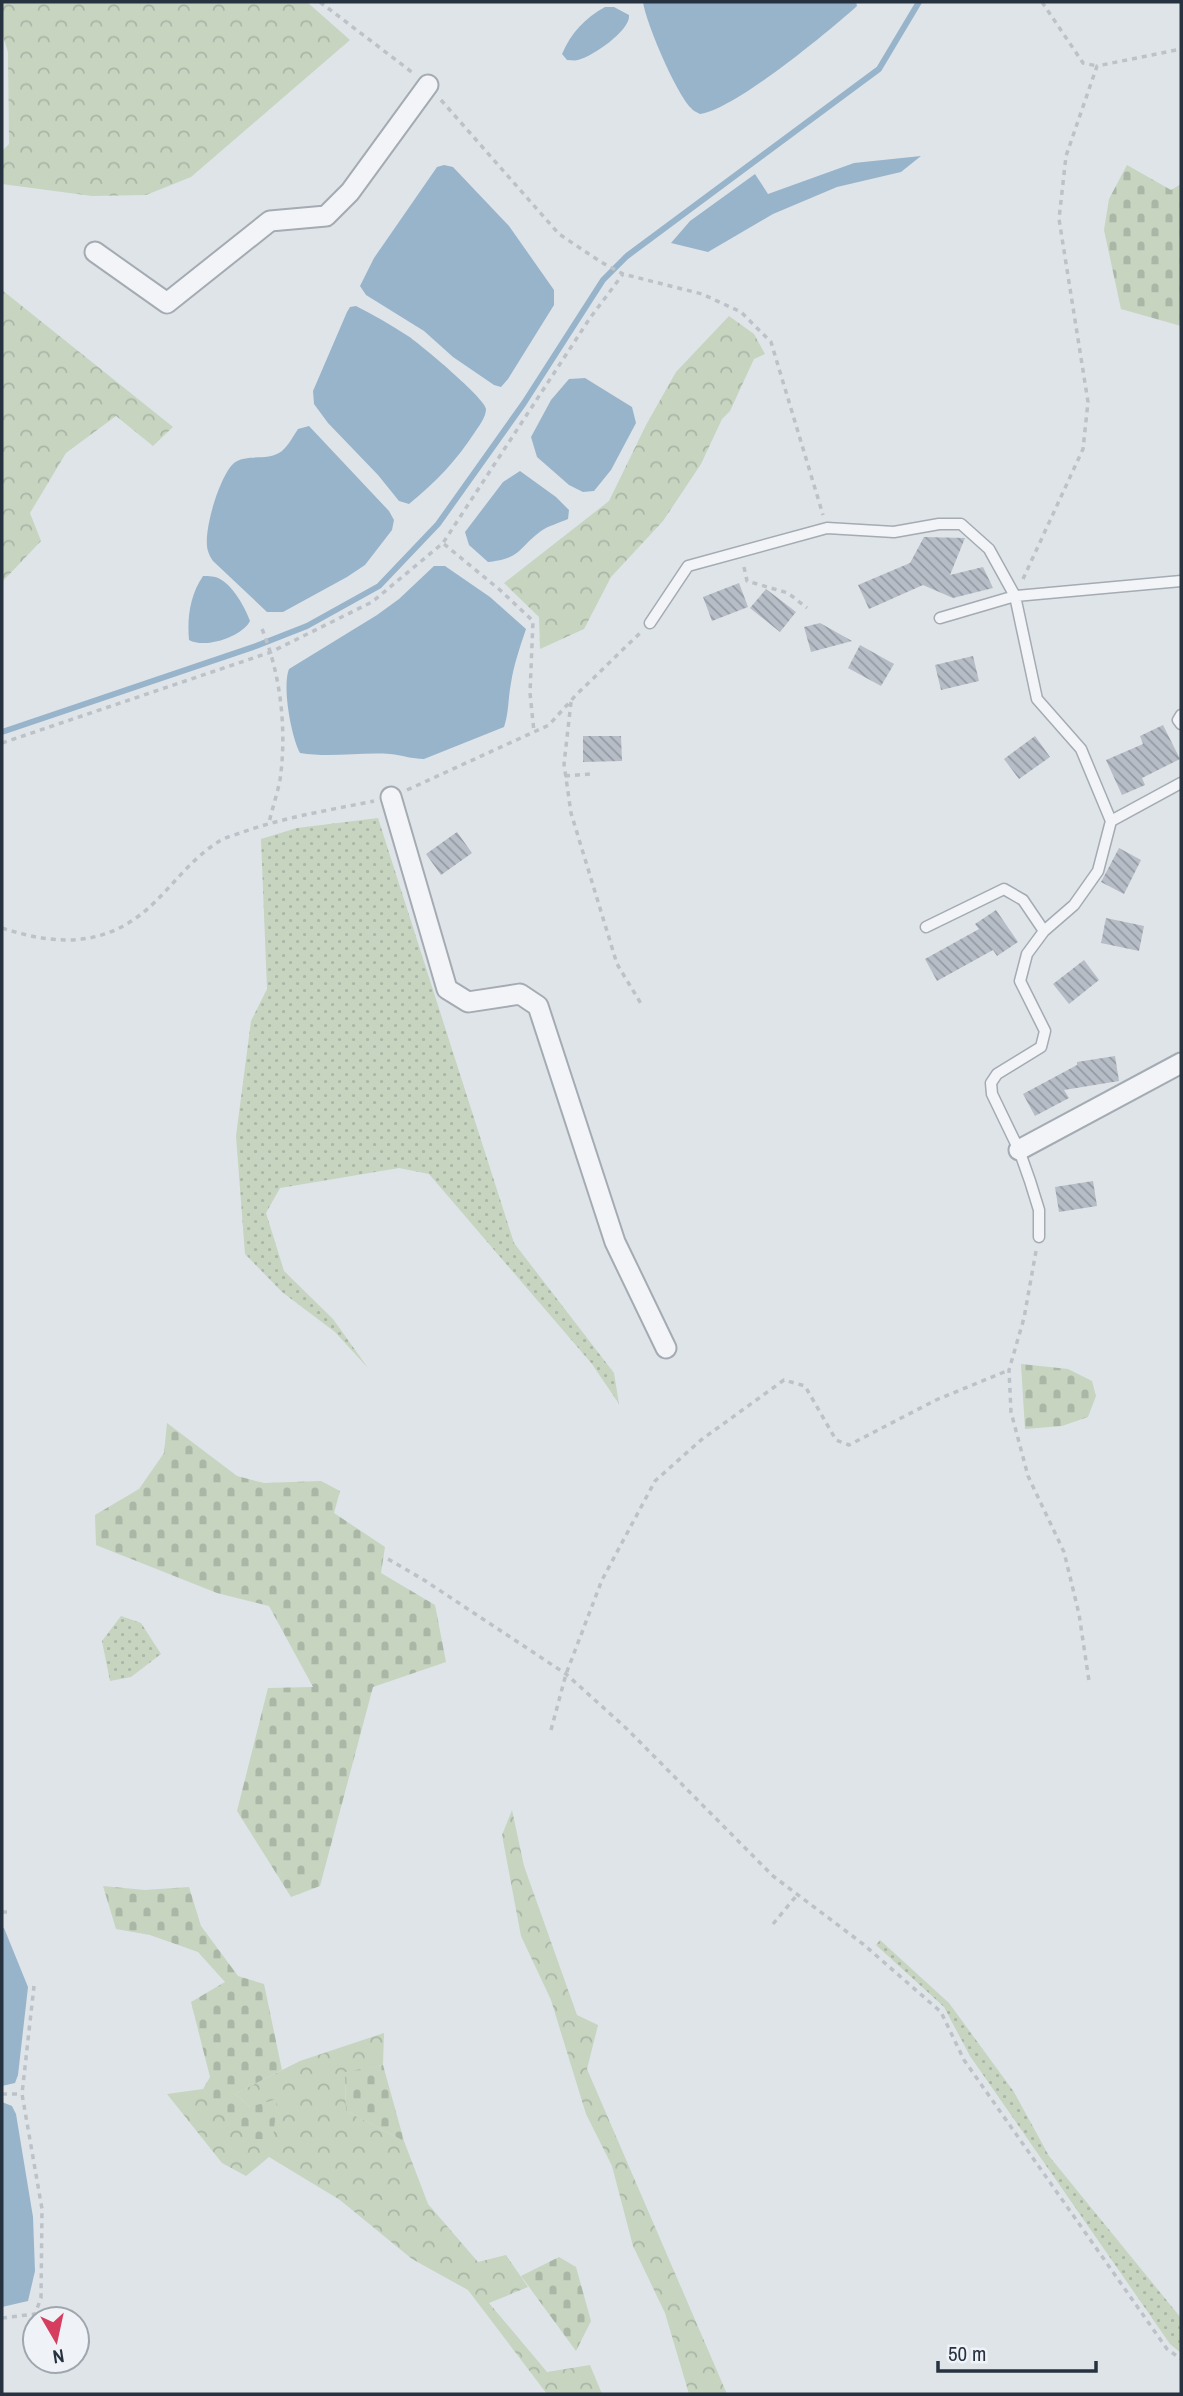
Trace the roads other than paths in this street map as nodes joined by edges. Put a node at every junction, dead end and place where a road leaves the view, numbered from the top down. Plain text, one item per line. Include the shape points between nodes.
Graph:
1 (428, 85) road end
2 (96, 252) dead end
3 (1181, 581) edge
4 (1015, 596) junction
5 (940, 618) dead end
6 (650, 623) road end
7 (1181, 715) edge
8 (1181, 724) edge
9 (1181, 783) edge
10 (391, 797) road end
11 (1111, 821) junction
12 (926, 928) dead end
13 (1044, 931) junction
14 (1181, 1063) edge
15 (1019, 1150) junction
16 (1039, 1237) road end
17 (666, 1348) dead end

1 - 2 street via 350,192 326,216 270,221 167,303
3 - 4 lane
4 - 5 lane
4 - 6 lane via 989,549 961,524 894,532 827,528 688,566
4 - 11 lane via 1037,699 1081,749
7 - 8 lane
9 - 11 lane
10 - 17 street via 447,989 468,1002 520,994 538,1006 615,1242
11 - 13 lane via 1098,871 1074,905
12 - 13 lane via 1004,889 1023,900
13 - 15 lane via 1027,954 1020,981 1045,1031 1041,1046 991,1083
14 - 15 street
15 - 16 lane via 1039,1210

